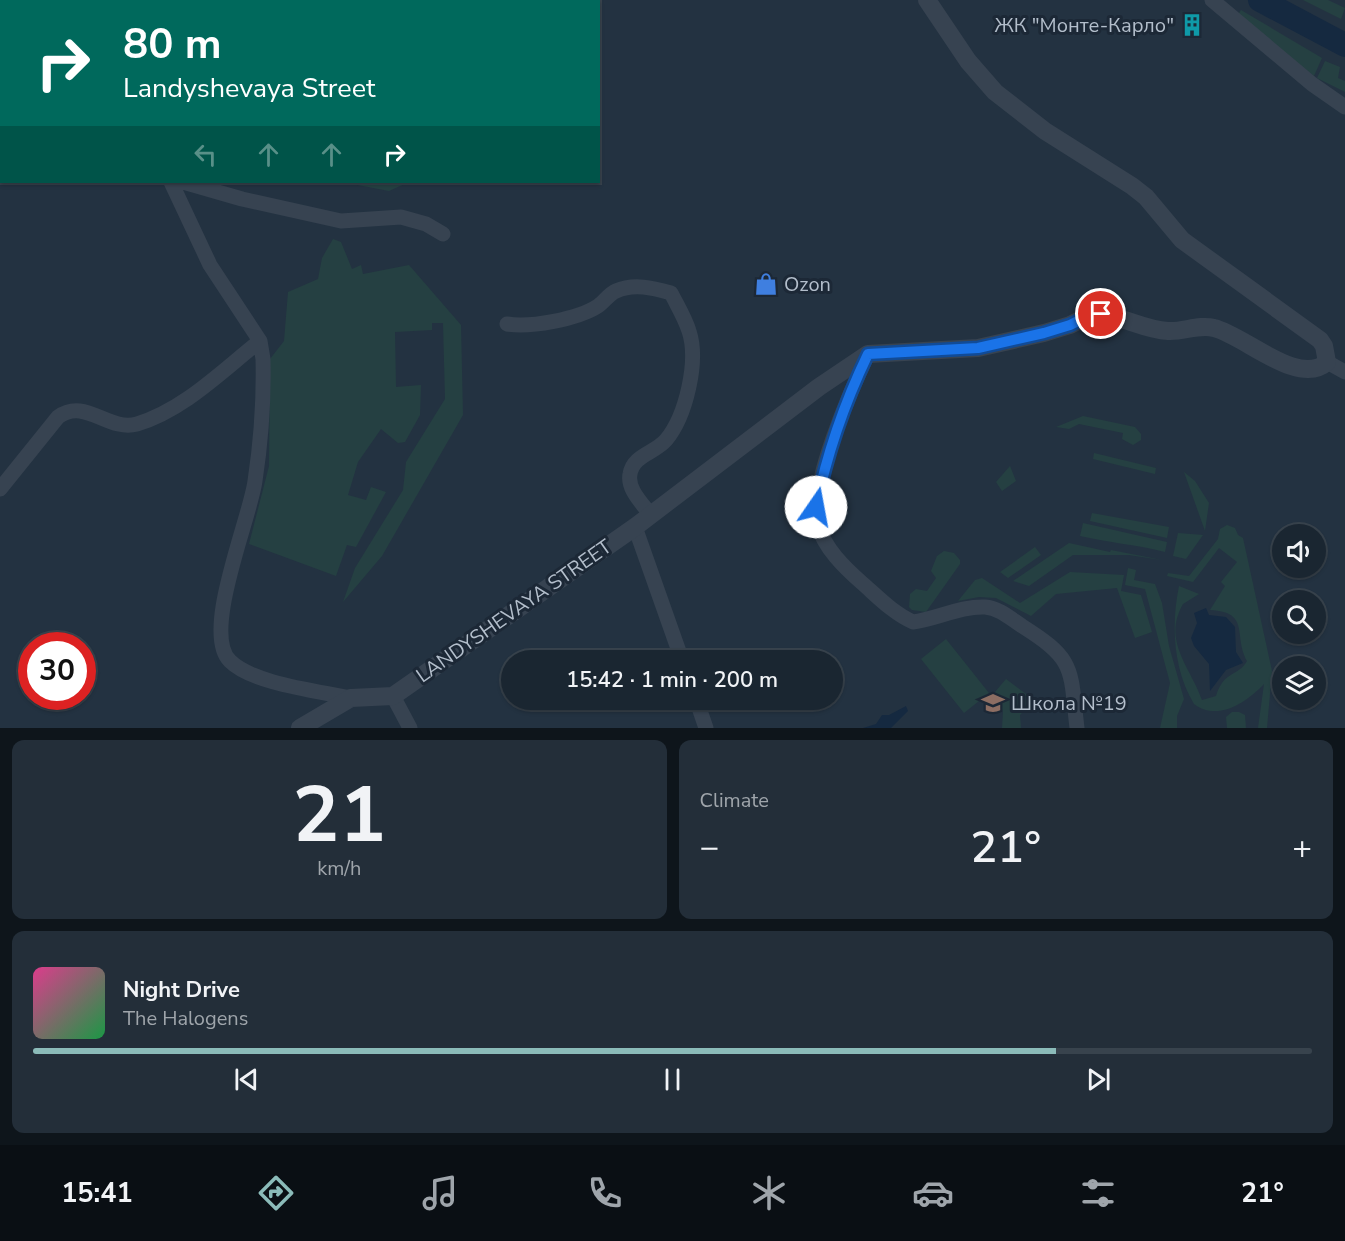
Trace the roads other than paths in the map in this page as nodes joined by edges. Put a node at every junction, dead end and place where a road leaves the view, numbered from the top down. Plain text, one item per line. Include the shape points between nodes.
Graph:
1 (927, 0) edge
2 (1212, 0) edge
3 (1345, 107) edge
4 (171, 183) edge
5 (186, 183) edge
6 (443, 234) dead end
7 (507, 324) dead end
8 (260, 340) junction
9 (868, 354) junction
10 (1327, 362) junction
11 (1345, 372) edge
12 (0, 489) edge
13 (650, 514) junction
14 (635, 527) junction
15 (678, 650) edge
16 (393, 696) junction
17 (351, 698) junction
18 (700, 710) edge
19 (300, 728) edge
20 (410, 728) edge
21 (706, 728) edge
22 (1077, 728) edge

1 - 10 street via 968,61 995,92 1045,131 1146,197 1182,240 1320,340
2 - 3 street
4 - 8 street via 210,265
5 - 6 street via 341,221 401,217
7 - 13 street via 522,327 564,318 597,307 615,291 647,286 671,293 690,332 692,376 665,441 636,461 629,475 633,492
8 - 12 street via 184,400 155,417 116,425 75,409 66,411
8 - 17 street via 263,375 255,483 219,628 224,653 247,672 292,687
9 - 10 street via 978,348 1044,333 1101,314 1169,332 1210,327 1235,336 1274,359 1310,371
9 - 13 street, LANDYSHEVAYA STREET
9 - 22 street via 827,455 816,507 824,541 849,571 901,617 913,622 987,607 1044,640 1064,659 1071,674
10 - 11 street
13 - 14 street, LANDYSHEVAYA STREET
14 - 15 street, LANDYSHEVAYA STREET
14 - 16 street, LANDYSHEVAYA STREET
16 - 17 street
16 - 20 street
17 - 19 street
18 - 21 street

